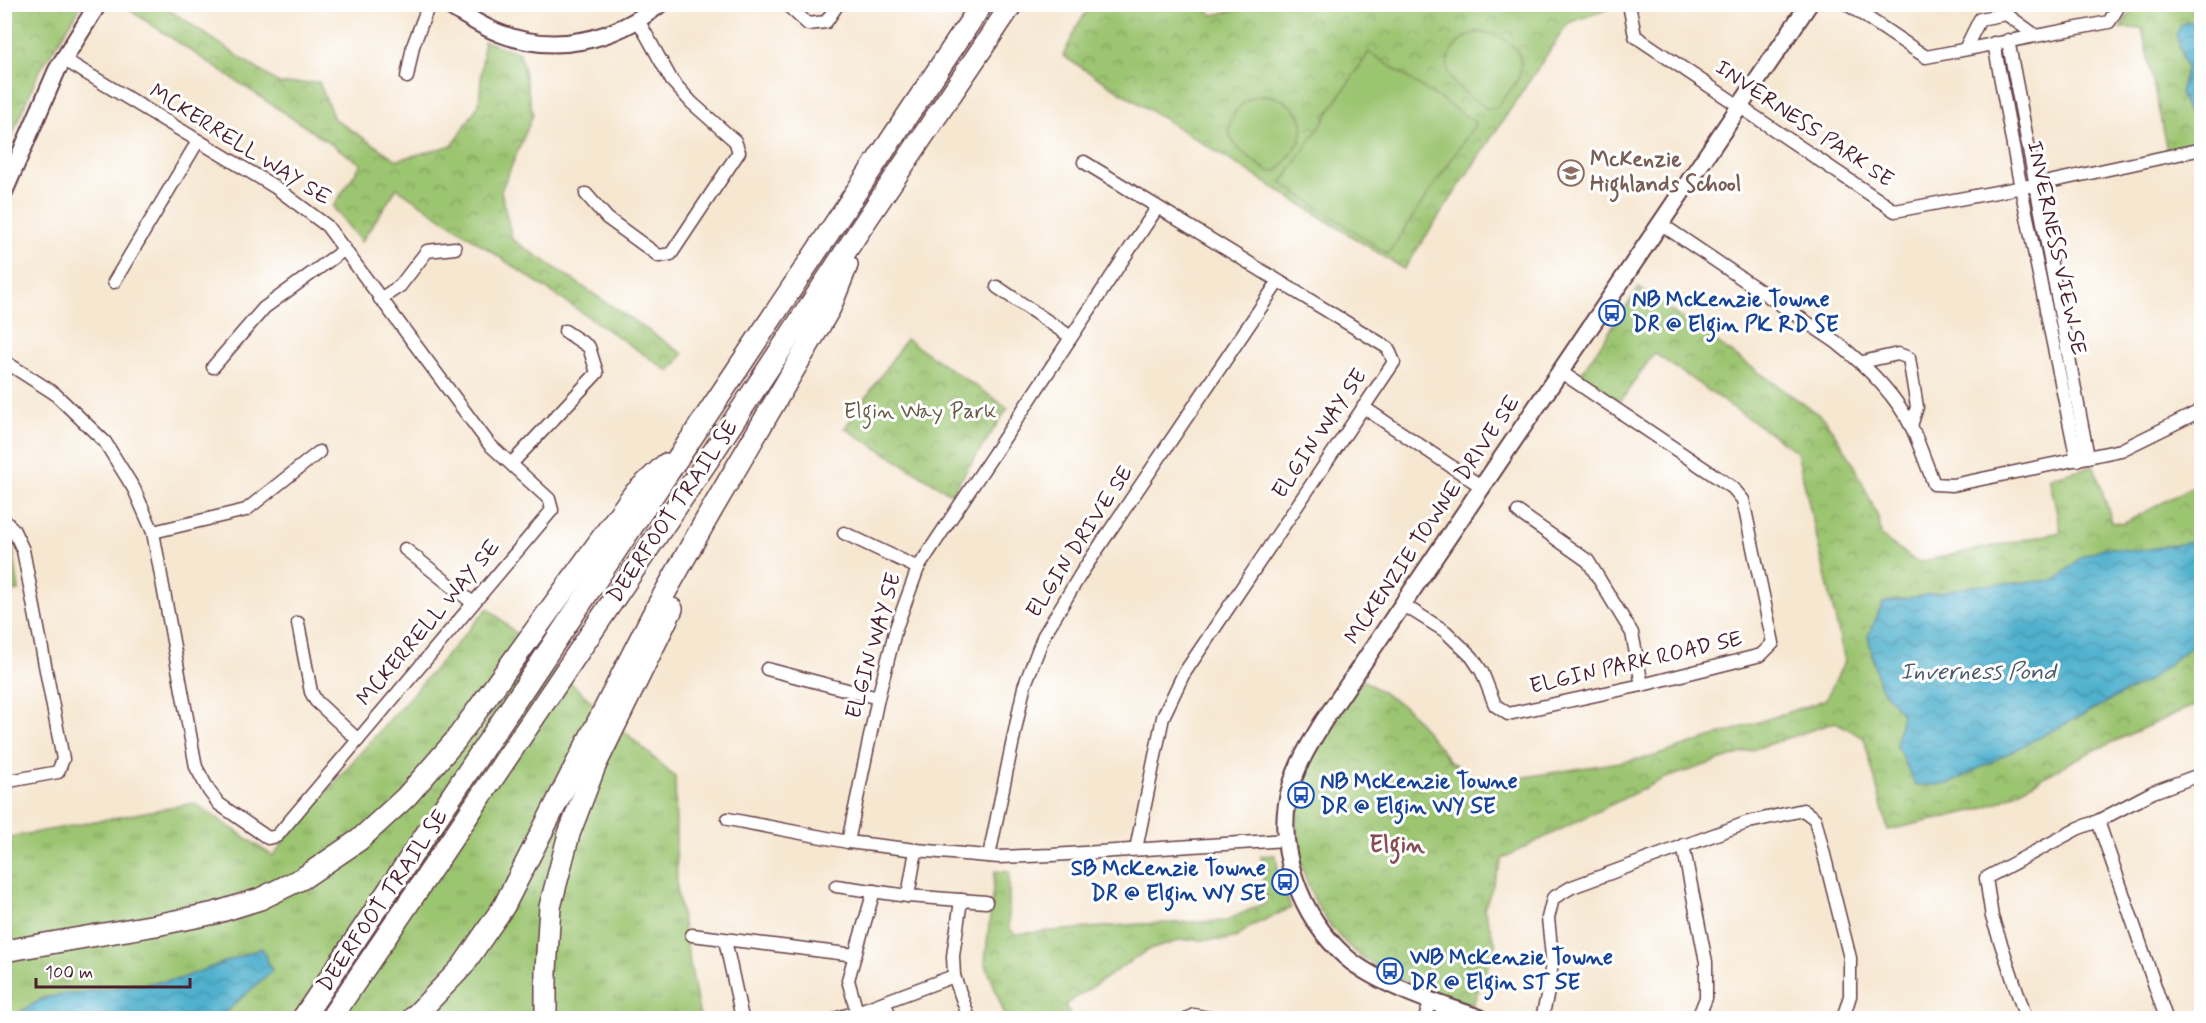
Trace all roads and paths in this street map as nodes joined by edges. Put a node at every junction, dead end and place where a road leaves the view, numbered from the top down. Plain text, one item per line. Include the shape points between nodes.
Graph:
1 (98, 4) edge
2 (429, 4) edge
3 (446, 4) edge
4 (660, 4) edge
5 (786, 4) edge
6 (838, 4) edge
7 (982, 4) edge
8 (1012, 4) edge
9 (1629, 4) edge
10 (1809, 4) edge
11 (1847, 4) edge
12 (2121, 4) edge
13 (638, 20) junction
14 (2035, 35) junction
15 (2008, 40) junction
16 (1994, 43) junction
17 (1965, 49) junction
18 (63, 59) junction
19 (407, 77) dead end
20 (1740, 107) junction
21 (198, 141) junction
22 (2202, 149) edge
23 (1084, 162) dead end
24 (2035, 185) junction
25 (2021, 187) junction
26 (4, 192) edge
27 (585, 194) dead end
28 (1158, 208) junction
29 (1661, 224) junction
30 (863, 225) junction
31 (455, 248) dead end
32 (345, 249) junction
33 (114, 282) dead end
34 (1278, 282) junction
35 (997, 287) dead end
36 (380, 299) junction
37 (565, 331) dead end
38 (1071, 337) junction
39 (4, 361) edge
40 (1862, 362) junction
41 (213, 367) dead end
42 (1561, 372) junction
43 (1363, 407) junction
44 (2202, 410) edge
45 (1911, 426) junction
46 (685, 448) junction
47 (319, 452) dead end
48 (2083, 459) junction
49 (512, 463) junction
50 (1482, 487) junction
51 (711, 511) junction
52 (1518, 512) dead end
53 (4, 520) edge
54 (153, 532) junction
55 (844, 533) dead end
56 (405, 549) dead end
57 (918, 568) junction
58 (473, 603) junction
59 (1402, 604) junction
60 (298, 623) dead end
61 (767, 669) dead end
62 (1642, 685) junction
63 (878, 698) junction
64 (358, 740) junction
65 (2202, 774) edge
66 (4, 782) edge
67 (728, 819) dead end
68 (2098, 822) junction
69 (1286, 840) junction
70 (848, 842) junction
71 (1683, 845) junction
72 (1136, 849) junction
73 (916, 850) junction
74 (989, 856) junction
75 (836, 886) dead end
76 (874, 891) junction
77 (908, 896) junction
78 (960, 900) junction
79 (986, 902) dead end
80 (692, 935) dead end
81 (725, 940) junction
82 (4, 951) edge
83 (855, 955) junction
84 (954, 976) junction
85 (1431, 1001) junction
86 (884, 1002) junction
87 (857, 1012) junction
88 (303, 1018) edge
89 (331, 1018) edge
90 (413, 1018) edge
91 (546, 1018) edge
92 (742, 1018) edge
93 (838, 1018) edge
94 (891, 1018) edge
95 (969, 1018) edge
96 (1189, 1018) edge
97 (1209, 1018) edge
98 (1425, 1018) edge
99 (1480, 1018) edge
100 (1542, 1018) edge
101 (1698, 1018) edge
102 (1843, 1018) edge
103 (2026, 1018) edge
104 (2166, 1018) edge

1 - 18 street
2 - 19 street via 413,46
3 - 13 street via 500,34 544,44 588,40
4 - 13 street
5 - 6 street via 808,24 826,22
7 - 46 highway, DEERFOOT TRAIL SE
8 - 30 highway, DEERFOOT TRAIL SE
9 - 20 street, INVERNESS PARK SE via 1635,36
10 - 20 street, MCKENZIE TOWNE DRIVE SE
11 - 17 street via 1926,57
12 - 14 street via 2109,22
13 - 27 street via 672,81 735,141 739,152 670,254 659,256 608,218
14 - 15 street
14 - 17 street via 2006,14 1980,19
15 - 16 street
15 - 24 street, INVERNESS VIEW SE
16 - 17 street
16 - 25 street, INVERNESS VIEW SE
18 - 21 street, MCKERRELL WAY SE
18 - 26 street
20 - 25 street, INVERNESS PARK SE via 1895,212
20 - 29 street, MCKENZIE TOWNE DRIVE SE
21 - 32 street, MCKERRELL WAY SE via 311,212
21 - 33 street
22 - 24 street, INVERNESS PARK SE
23 - 28 street, ELGIN WAY SE
24 - 25 street, INVERNESS PARK SE
24 - 48 street, INVERNESS VIEW SE
25 - 48 street, INVERNESS VIEW SE
28 - 34 street, ELGIN WAY SE
28 - 38 street, ELGIN WAY SE
29 - 40 street
29 - 42 street, MCKENZIE TOWNE DRIVE SE
30 - 51 highway via 830,308
30 - 89 highway, DEERFOOT TRAIL SE
31 - 36 street via 427,251 400,286
32 - 36 street, MCKERRELL WAY SE
32 - 41 street via 268,305
34 - 43 street, ELGIN WAY SE via 1388,348 1394,362
34 - 74 street, ELGIN DRIVE SE via 1044,635 1024,687
35 - 38 street
36 - 49 street, MCKERRELL WAY SE via 489,444
37 - 49 street via 589,347 597,373
38 - 57 street, ELGIN WAY SE
39 - 54 street, MCKERRELL WAY SE via 54,393 105,442 134,489
40 - 45 street
40 - 45 street via 1898,354 1909,358 1917,407
42 - 50 street, MCKENZIE TOWNE DRIVE SE
42 - 62 street, ELGIN PARK ROAD SE via 1733,489 1743,500 1773,643 1761,655
43 - 50 street
43 - 72 street, ELGIN WAY SE via 1183,675 1163,717
44 - 48 street via 2121,450
45 - 48 street via 1934,484 1953,485
46 - 82 highway via 637,489 455,741 406,797 359,840 303,878 260,899 156,925
46 - 88 highway, DEERFOOT TRAIL SE
47 - 54 street via 246,510
49 - 58 street, MCKERRELL WAY SE via 549,499 552,510
50 - 59 street, MCKENZIE TOWNE DRIVE SE
51 - 90 highway via 653,614 504,906 462,967
51 - 91 highway via 710,531 595,766 569,834 550,908
52 - 62 street via 1588,561 1632,633
53 - 66 street via 23,550 63,759 58,772
54 - 64 street, MCKERRELL WAY SE via 196,767 219,804 268,838 277,836
55 - 57 street
56 - 58 street
57 - 63 street, ELGIN WAY SE via 896,628
58 - 64 street, MCKERRELL WAY SE
59 - 62 street, ELGIN PARK ROAD SE via 1445,631 1472,657 1495,705 1508,714
59 - 69 street, MCKENZIE TOWNE DRIVE SE via 1303,755 1291,786
60 - 64 street via 311,692
61 - 63 street
63 - 70 street, ELGIN WAY SE
65 - 68 street via 2153,792
67 - 70 street
68 - 103 street via 2079,828 1986,878 1992,917
68 - 104 street
69 - 72 street
69 - 85 street, MCKENZIE TOWNE DRIVE SE via 1295,880 1306,904 1347,958
70 - 73 street
71 - 100 street via 1572,886 1553,898 1548,918 1550,983
71 - 101 street via 1706,962 1706,998
71 - 102 street via 1749,822 1803,810 1815,819 1850,958 1850,996
72 - 74 street
73 - 74 street
73 - 77 street
75 - 76 street
76 - 77 street
76 - 83 street
77 - 78 street
78 - 79 street
78 - 84 street
80 - 81 street
81 - 83 street
81 - 92 street
83 - 87 street via 848,980
84 - 86 street
84 - 95 street
85 - 98 street
85 - 99 street, MCKENZIE TOWNE DRIVE SE
86 - 87 street
86 - 94 street
87 - 93 street
96 - 97 street

